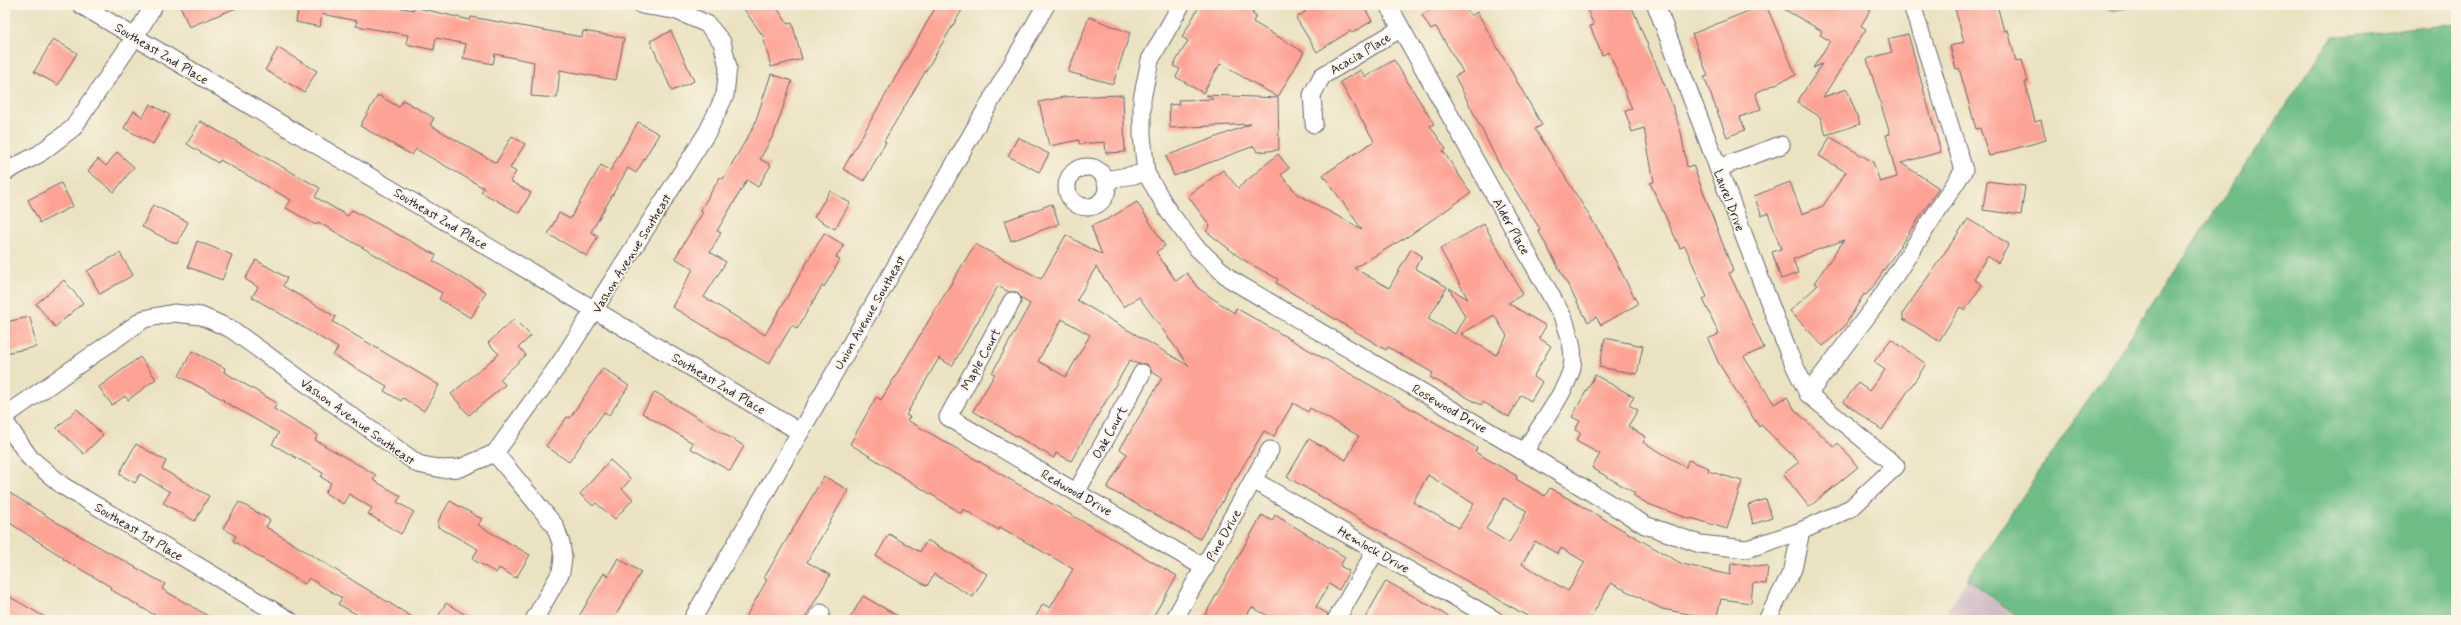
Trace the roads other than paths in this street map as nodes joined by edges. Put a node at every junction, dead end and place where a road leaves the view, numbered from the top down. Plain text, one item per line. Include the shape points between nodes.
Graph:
1 (81, 5) edge
2 (154, 5) edge
3 (642, 5) edge
4 (1046, 5) edge
5 (1181, 5) edge
6 (1388, 5) edge
7 (1656, 5) edge
8 (1912, 5) edge
9 (1400, 29) junction
10 (135, 37) junction
11 (1314, 124) dead end
12 (1781, 145) dead end
13 (1718, 168) junction
14 (5, 172) edge
15 (1146, 173) junction
16 (1105, 180) dead end
17 (1012, 301) dead end
18 (596, 309) junction
19 (1142, 373) dead end
20 (1808, 394) junction
21 (5, 416) edge
22 (948, 417) joint
23 (5, 422) edge
24 (800, 432) junction
25 (1270, 450) dead end
26 (1524, 452) junction
27 (495, 453) junction
28 (1253, 480) junction
29 (1077, 491) junction
30 (1802, 531) junction
31 (1376, 550) junction
32 (1205, 568) junction
33 (290, 620) edge
34 (534, 620) edge
35 (692, 620) edge
36 (1174, 620) edge
37 (1336, 620) edge
38 (1495, 620) edge
39 (1767, 620) edge

1 - 10 street, Southeast 2nd Place
2 - 10 street
3 - 18 street, Vashon Avenue Southeast via 675,10 707,24 722,42 728,66 725,95 708,131
4 - 24 street, Union Avenue Southeast
5 - 15 street via 1148,68 1142,99
6 - 9 street, Alder Place
7 - 13 street, Laurel Drive
8 - 20 street via 1964,170 1877,303
9 - 11 street, Acacia Place via 1322,76 1312,95
9 - 26 street, Alder Place via 1564,319 1572,344 1572,368
10 - 14 street via 73,128 40,154
10 - 18 street, Southeast 2nd Place
12 - 13 street
13 - 20 street, Laurel Drive via 1789,354
15 - 16 street
15 - 26 street, Rosewood Drive via 1169,212 1195,246 1230,279
17 - 22 street, Maple Court
18 - 24 street, Southeast 2nd Place
18 - 27 street, Vashon Avenue Southeast
19 - 29 street, Oak Court
20 - 30 street, Rosewood Drive via 1896,466 1851,508
21 - 27 street, Vashon Avenue Southeast via 144,319 174,313 201,316 231,329 418,464 442,469 460,468
22 - 29 street, Redwood Drive
23 - 33 street, Southeast 1st Place via 30,458 63,486
24 - 35 street, Union Avenue Southeast
25 - 28 street, Pine Drive
26 - 30 street, Rosewood Drive via 1645,525 1700,544 1747,549
27 - 34 street via 555,526 561,543 561,572
28 - 31 street, Hemlock Drive
28 - 32 street, Pine Drive
29 - 32 street, Redwood Drive
30 - 39 street via 1793,569
31 - 37 street
31 - 38 street, Hemlock Drive
32 - 36 street, Pine Drive

